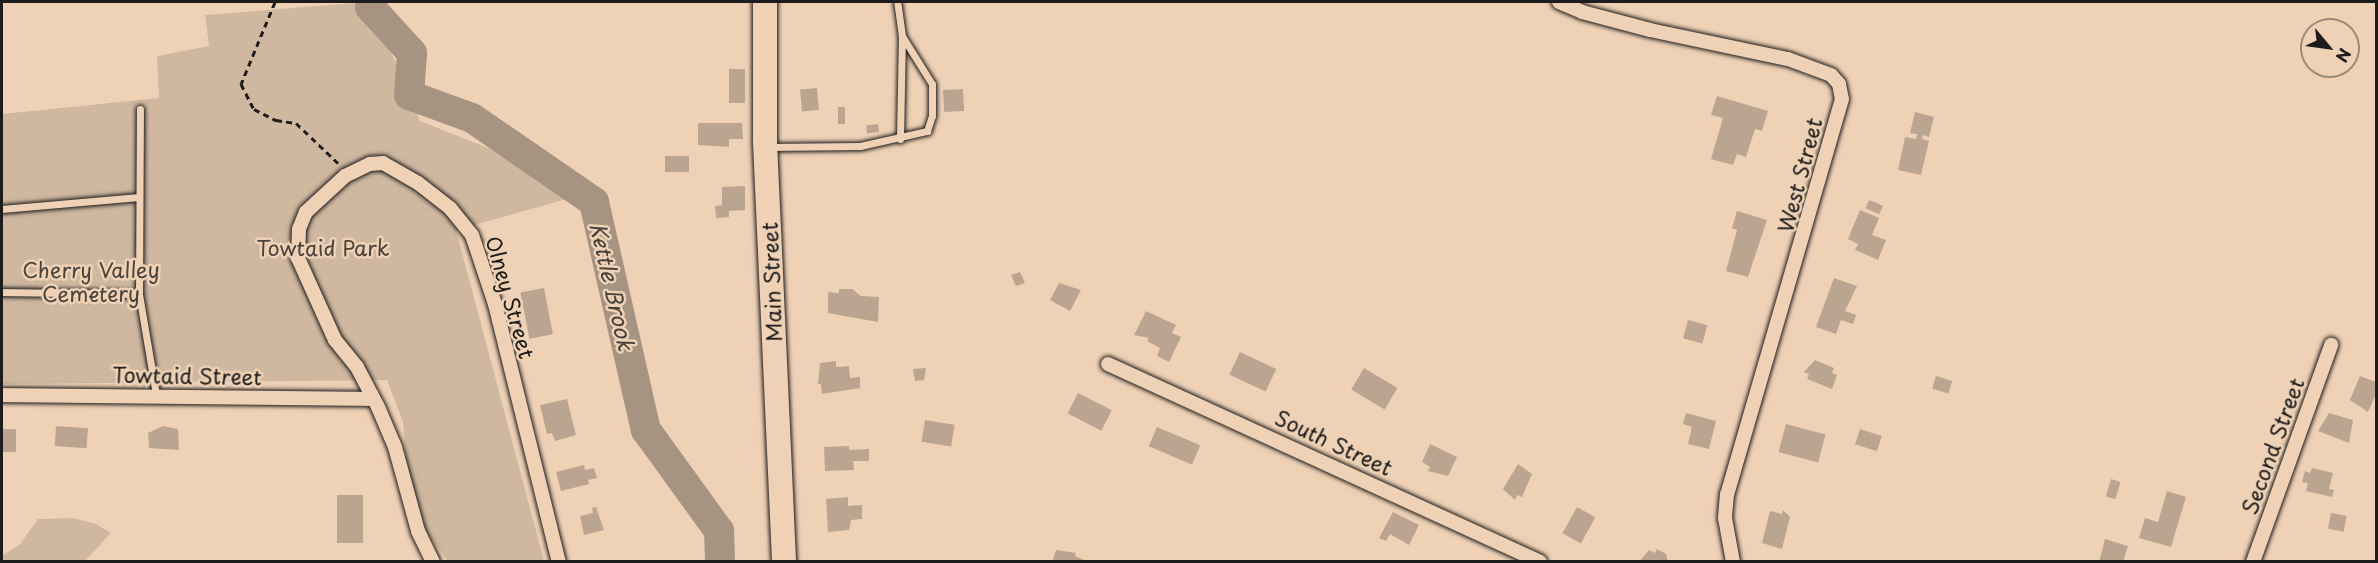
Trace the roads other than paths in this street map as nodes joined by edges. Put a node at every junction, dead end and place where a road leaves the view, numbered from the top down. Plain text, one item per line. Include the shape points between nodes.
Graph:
1 (765, 2) edge
2 (897, 2) edge
3 (1559, 2) edge
4 (902, 36) junction
5 (140, 109) dead end
6 (900, 139) junction
7 (765, 147) junction
8 (138, 197) junction
9 (2, 209) edge
10 (2, 292) edge
11 (139, 294) junction
12 (2331, 345) dead end
13 (1108, 364) dead end
14 (2, 394) edge
15 (156, 395) junction
16 (372, 399) junction
17 (433, 561) edge
18 (559, 561) edge
19 (784, 561) edge
20 (1540, 561) edge
21 (1733, 561) edge
22 (2253, 561) edge

1 - 7 highway, Main Street
2 - 4 lane
3 - 21 street, West Street via 1650,30 1788,59 1831,75 1839,84 1842,99 1727,494 1725,518
4 - 6 lane
4 - 6 lane via 929,75 932,107 927,130
5 - 8 lane
6 - 7 lane via 860,146
7 - 19 highway, Main Street
8 - 9 lane
8 - 11 lane
10 - 11 lane
11 - 15 lane
12 - 22 street, Second Street
13 - 20 street, South Street
14 - 15 street, Towtaid Street
15 - 16 street, Towtaid Street
16 - 17 street, Olney Street via 395,447 413,516
16 - 18 street, Olney Street via 357,367 335,340 298,258 298,228 306,212 345,176 370,164 383,163 435,195 472,235 495,304

